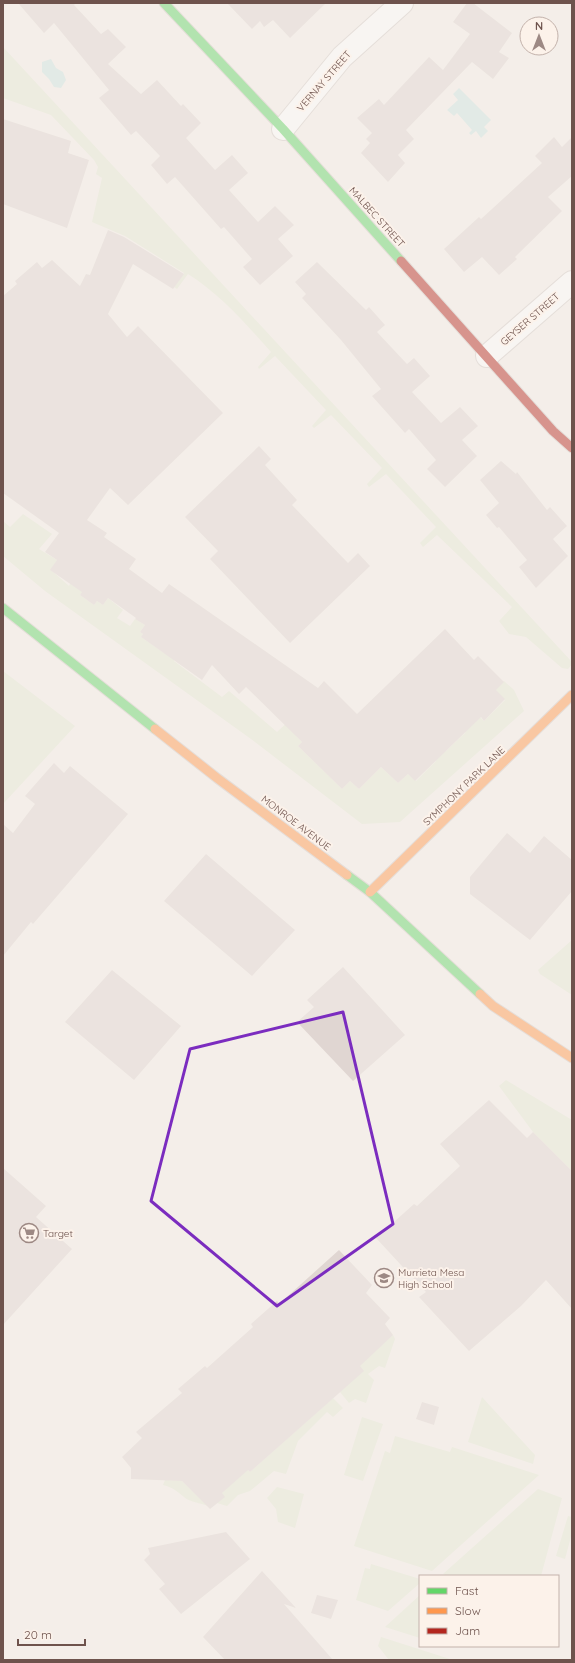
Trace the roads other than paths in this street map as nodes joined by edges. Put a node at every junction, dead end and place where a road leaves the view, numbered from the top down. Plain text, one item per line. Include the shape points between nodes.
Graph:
1 (164, 3) edge
2 (402, 3) edge
3 (283, 129) junction
4 (572, 282) edge
5 (487, 356) junction
6 (572, 448) edge
7 (3, 608) edge
8 (572, 696) edge
9 (370, 892) junction
10 (572, 1058) edge

1 - 3 street, MALBEC STREET
2 - 3 street, VERNAY STREET via 342,57
3 - 5 street, MALBEC STREET
4 - 5 street, GEYSER STREET
5 - 6 street, MALBEC STREET via 553,431
7 - 9 street, MONROE AVENUE via 217,778
8 - 9 street, SYMPHONY PARK LANE
9 - 10 street, MONROE AVENUE via 493,1006

